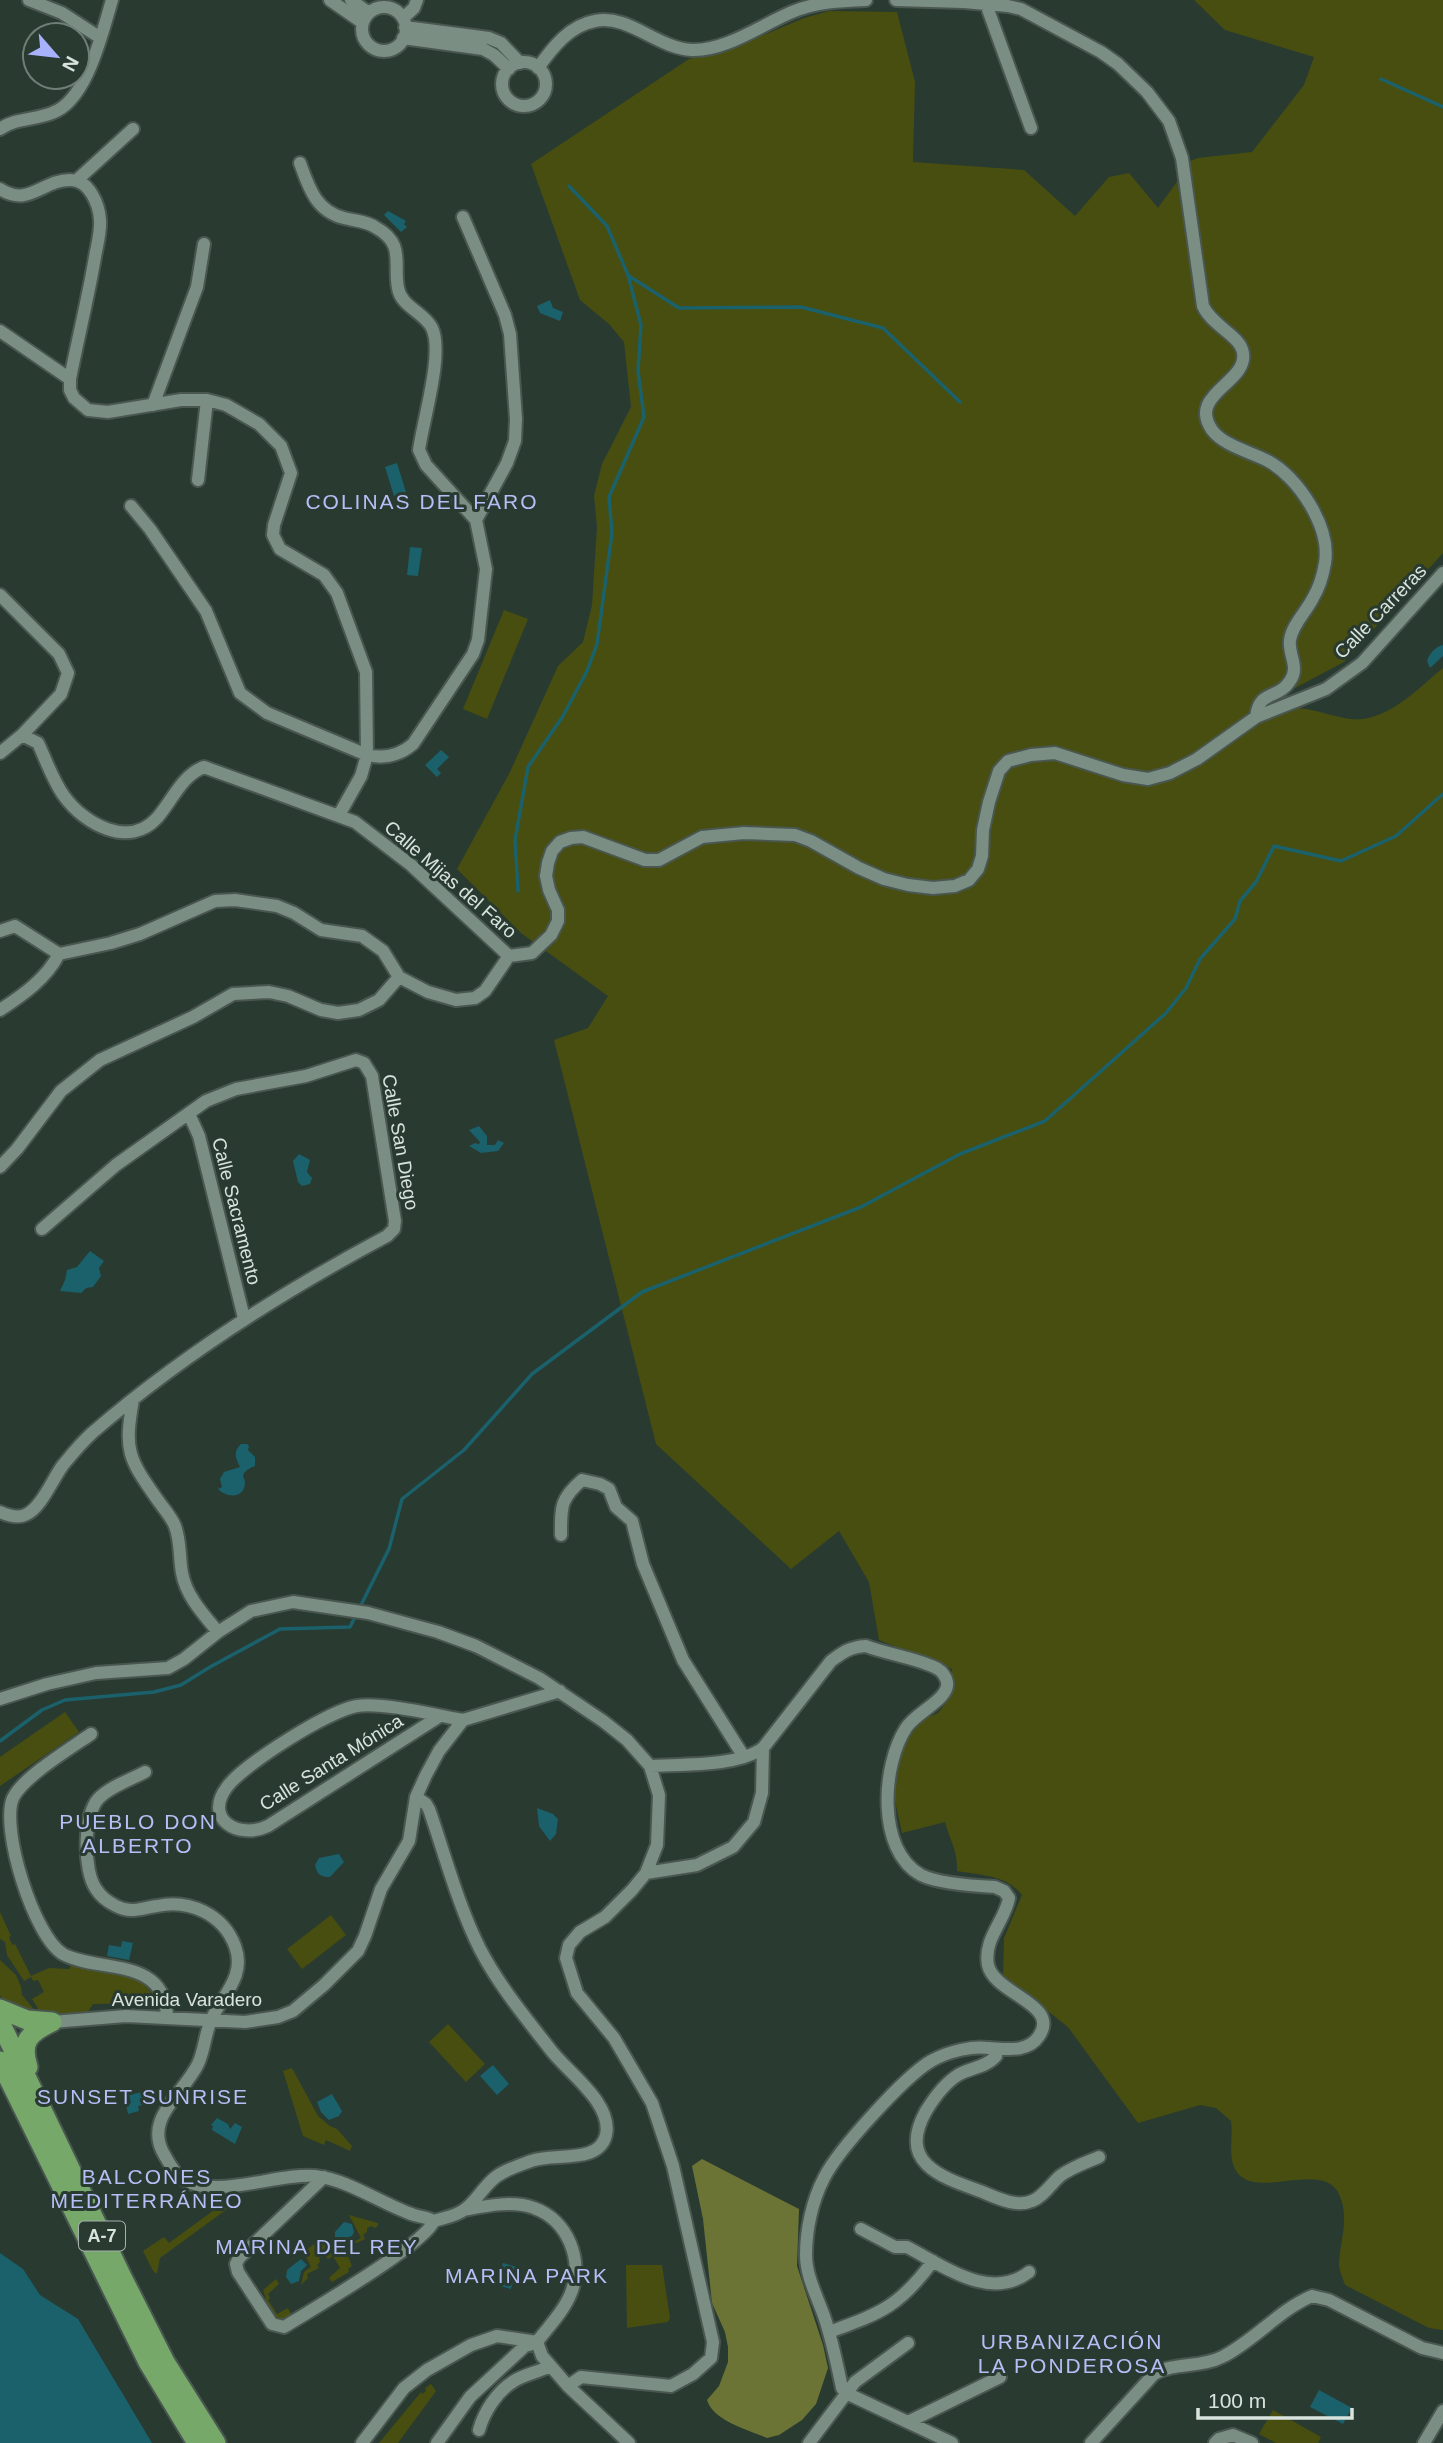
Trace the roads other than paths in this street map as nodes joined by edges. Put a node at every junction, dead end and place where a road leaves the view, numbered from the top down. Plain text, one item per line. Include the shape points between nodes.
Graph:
1 (29, 0) edge
2 (111, 0) edge
3 (330, 0) edge
4 (351, 0) edge
5 (417, 0) edge
6 (866, 0) edge
7 (896, 0) edge
8 (986, 4) junction
9 (366, 18) junction
10 (404, 27) junction
11 (99, 37) junction
12 (514, 66) junction
13 (538, 68) junction
14 (1031, 128) dead end
15 (0, 129) edge
16 (132, 129) dead end
17 (300, 163) dead end
18 (77, 180) junction
19 (0, 189) edge
20 (463, 217) dead end
21 (204, 244) dead end
22 (0, 331) edge
23 (70, 379) junction
24 (207, 400) junction
25 (153, 405) junction
26 (198, 480) dead end
27 (131, 506) dead end
28 (476, 520) junction
29 (1443, 573) edge
30 (0, 595) edge
31 (1256, 717) junction
32 (22, 735) junction
33 (0, 753) edge
34 (367, 755) junction
35 (340, 815) junction
36 (0, 931) edge
37 (59, 954) junction
38 (509, 956) junction
39 (399, 977) junction
40 (0, 1010) edge
41 (190, 1114) junction
42 (0, 1167) edge
43 (42, 1229) dead end
44 (244, 1318) junction
45 (133, 1400) junction
46 (0, 1512) edge
47 (561, 1535) dead end
48 (218, 1632) junction
49 (560, 1692) junction
50 (0, 1699) edge
51 (440, 1716) junction
52 (463, 1720) junction
53 (91, 1734) dead end
54 (763, 1748) junction
55 (744, 1757) junction
56 (649, 1766) junction
57 (145, 1772) dead end
58 (416, 1797) junction
59 (646, 1872) junction
60 (0, 2008) edge
61 (167, 2016) junction
62 (211, 2020) junction
63 (0, 2022) edge
64 (52, 2022) junction
65 (989, 2048) junction
66 (0, 2061) edge
67 (36, 2095) junction
68 (1098, 2157) dead end
69 (324, 2177) junction
70 (464, 2210) junction
71 (414, 2215) junction
72 (434, 2221) junction
73 (861, 2229) dead end
74 (417, 2238) junction
75 (933, 2261) junction
76 (1029, 2272) dead end
77 (829, 2332) junction
78 (537, 2342) junction
79 (908, 2343) dead end
80 (1443, 2353) edge
81 (550, 2366) junction
82 (1000, 2377) dead end
83 (568, 2386) junction
84 (846, 2393) junction
85 (1443, 2411) edge
86 (908, 2423) junction
87 (479, 2430) dead end
88 (197, 2443) edge
89 (216, 2443) edge
90 (362, 2443) edge
91 (437, 2443) edge
92 (629, 2443) edge
93 (809, 2443) edge
94 (952, 2443) edge
95 (1091, 2443) edge
96 (1216, 2443) edge
97 (1252, 2443) edge
98 (1424, 2443) edge

1 - 11 street via 62,13
2 - 11 street
3 - 9 street
4 - 9 street
5 - 10 street
6 - 13 street via 822,2 713,47 693,50 654,40 613,20 594,21 564,37
7 - 8 street
8 - 14 street
8 - 31 street via 1021,9 1101,52 1158,104 1177,137 1203,306 1207,316 1235,339 1244,353 1240,369 1210,400 1208,422 1216,435 1292,478 1317,520 1325,546 1326,561 1314,598 1289,641 1295,665 1291,681 1261,700
9 - 10 street via 387,7 399,13
9 - 10 street via 362,33 376,49 391,49
10 - 12 street via 489,37 501,43
11 - 15 street via 82,88 74,98 53,113
12 - 13 street
12 - 13 street via 503,79 504,94 527,106 540,100 546,88
16 - 18 street
17 - 28 street via 322,208 376,227 392,242 399,294 424,317 436,339 419,450 426,465
18 - 19 street via 23,196
18 - 23 street via 94,197 101,223
20 - 28 street via 510,334 516,419 507,463
21 - 25 street via 197,287
22 - 23 street
23 - 25 street via 74,398 97,413
24 - 25 street
24 - 26 street
24 - 34 street via 259,424 282,446 291,473 273,535 281,549 324,575 337,593 366,672
27 - 34 street via 206,611 240,694 267,713
28 - 34 street via 485,569 473,654 412,744 391,756
29 - 31 street, Calle Carreras via 1362,663 1326,689
30 - 32 street via 59,654 68,673 61,694
31 - 38 street via 1197,759 1148,779 1055,753 1008,761 999,771 989,802 978,869 955,886 908,886 884,879 795,835 702,837 659,860 645,860 583,837 571,838 560,842 548,863 546,876 558,910 551,935 532,953
32 - 33 street
32 - 35 street, Calle Mijas del Faro via 38,743 63,795 75,808 87,819 117,832 143,829 188,776 204,767
34 - 35 street
35 - 38 street, Calle Mijas del Faro via 411,865
36 - 37 street via 15,926
37 - 39 street via 140,934 215,901 234,900 277,906 320,930 362,936 383,951
37 - 40 street via 25,993
38 - 39 street via 475,998 442,997
39 - 42 street via 379,1000 349,1012 321,1010 269,992 233,994 100,1060 61,1091
41 - 43 street, Calle San Diego via 116,1165
41 - 44 street, Calle Sacramento
41 - 44 street, Calle San Diego via 206,1101 236,1089 306,1076 356,1060 364,1063 372,1076 394,1229
44 - 45 street, Calle San Diego
45 - 46 street, Calle San Diego via 78,1447 36,1507 25,1516
45 - 48 street via 129,1450 174,1523 182,1575 195,1605
47 - 55 street via 561,1503 570,1491 582,1480 609,1489 616,1507 632,1521 643,1564 683,1660
48 - 49 street via 251,1611 293,1602 368,1612 476,1646
48 - 50 street via 167,1668 96,1673
49 - 52 street
49 - 56 street via 627,1740
51 - 51 street, Calle Santa Mónica via 372,1706 342,1712 296,1734 235,1778 220,1800 222,1819 246,1832 268,1826
51 - 52 street, Calle Santa Mónica
52 - 58 street, Avenida Varadero via 439,1751
53 - 61 street via 20,1787 12,1799 15,1857 32,1908 54,1948 74,1958 145,1976 163,1998
54 - 55 street
54 - 59 street via 762,1793 754,1822 733,1847 697,1865
54 - 65 street via 844,1650 866,1646 944,1674 947,1688 942,1697 915,1716 900,1740 888,1777 887,1799 896,1845 912,1869 936,1880 995,1887 1009,1898 987,1961 1002,1985 1044,2016 1044,2026 1040,2036 1024,2048
55 - 56 street
56 - 59 street via 659,1795 660,1819 657,1845
57 - 62 street via 110,1790 91,1809 87,1842 90,1878 103,1898 126,1910 190,1906 206,1912 225,1929 237,1954 238,1970
58 - 62 street, Avenida Varadero via 408,1841 348,1963 285,2015 245,2022
58 - 70 street via 429,1809 481,1950 551,2050 597,2101 606,2123 603,2142 593,2152 544,2157 506,2171
59 - 83 street via 605,1917 580,1932 569,1945 566,1958 577,1993 614,2038 652,2103 673,2166 713,2342 711,2358 671,2386 580,2377
60 - 64 highway via 27,2020
61 - 62 street, Avenida Varadero
61 - 64 street, Avenida Varadero
62 - 69 street via 197,2065 157,2126 160,2148 178,2176 209,2187 301,2175
63 - 67 highway, A-7
64 - 67 highway via 25,2044
65 - 68 street via 995,2052 994,2059 958,2076 925,2114 918,2143 928,2167 970,2188 1023,2203 1032,2202 1072,2167
65 - 77 street via 945,2055 921,2068 831,2165 812,2211 806,2256
66 - 88 highway, A-7 via 148,2362
67 - 89 highway, A-7 via 122,2277 166,2362
69 - 71 street
69 - 74 street via 236,2264 272,2324 284,2327
70 - 72 street
70 - 78 street via 533,2208 555,2223 571,2244 577,2264 571,2293
71 - 72 street
71 - 74 street via 412,2227
72 - 74 street
73 - 75 street
75 - 76 street via 982,2283 1009,2283
75 - 77 street via 893,2305
77 - 84 street
78 - 81 street
78 - 90 street via 497,2336 427,2370 404,2388
78 - 91 street via 525,2346 470,2397
79 - 84 street
80 - 95 street via 1422,2348 1320,2296 1305,2299 1216,2360 1154,2374
81 - 83 street
81 - 87 street via 501,2391
82 - 86 street
83 - 92 street
84 - 86 street
84 - 93 street
85 - 98 street
86 - 94 street
96 - 97 street via 1233,2435

